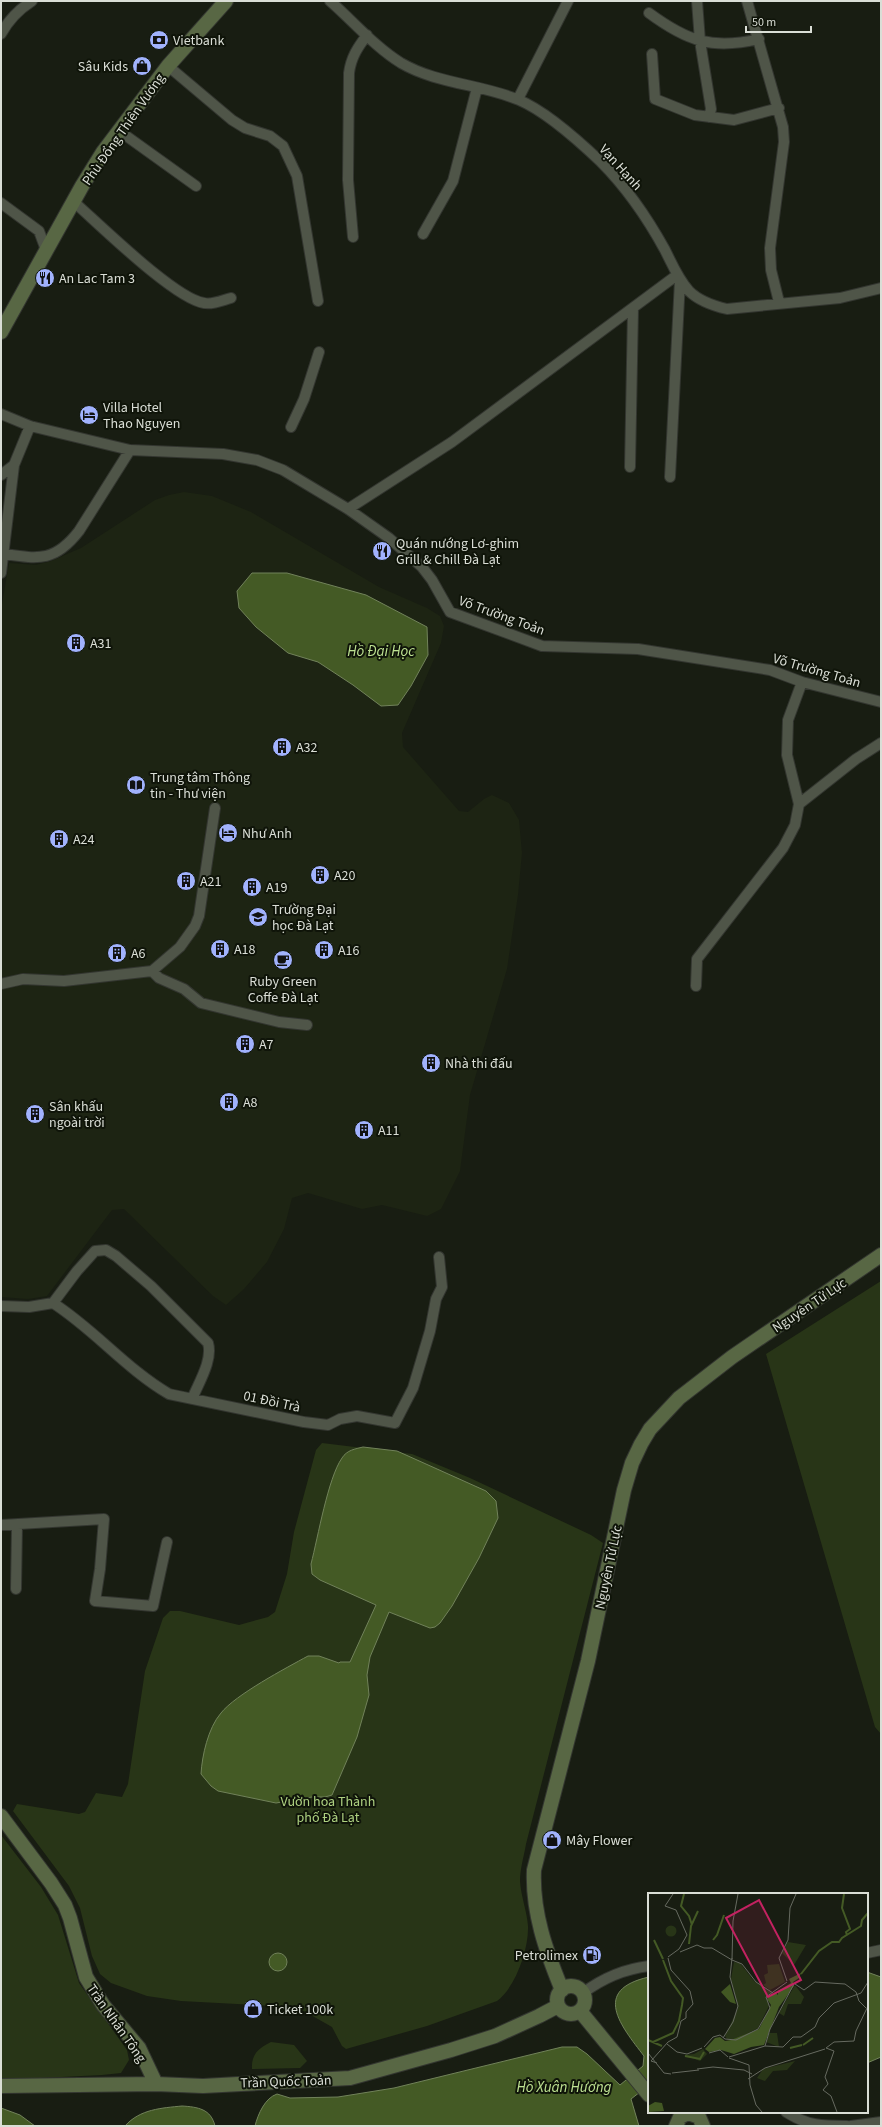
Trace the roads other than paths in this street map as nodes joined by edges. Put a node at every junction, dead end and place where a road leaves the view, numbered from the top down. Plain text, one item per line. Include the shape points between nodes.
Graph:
1 (32, 1) edge
2 (226, 1) edge
3 (330, 1) edge
4 (568, 1) edge
5 (697, 1) edge
6 (747, 1) edge
7 (649, 13) dead end
8 (1, 34) edge
9 (367, 35) junction
10 (758, 39) junction
11 (700, 42) junction
12 (652, 54) dead end
13 (168, 66) junction
14 (477, 88) junction
15 (518, 99) junction
16 (779, 108) junction
17 (709, 117) junction
18 (118, 130) junction
19 (196, 186) dead end
20 (74, 202) junction
21 (1, 203) edge
22 (422, 234) dead end
23 (353, 237) dead end
24 (46, 250) junction
25 (679, 278) junction
26 (881, 288) edge
27 (231, 298) dead end
28 (318, 301) dead end
29 (779, 302) junction
30 (633, 309) junction
31 (1, 332) edge
32 (319, 352) dead end
33 (1, 414) edge
34 (30, 426) junction
35 (291, 427) dead end
36 (130, 450) junction
37 (14, 465) junction
38 (630, 467) dead end
39 (1, 474) edge
40 (670, 477) dead end
41 (348, 509) junction
42 (4, 554) junction
43 (1, 573) edge
44 (802, 682) junction
45 (881, 702) edge
46 (881, 743) edge
47 (799, 804) junction
48 (215, 808) dead end
49 (152, 971) junction
50 (1, 984) edge
51 (696, 986) dead end
52 (307, 1025) dead end
53 (881, 1255) edge
54 (439, 1257) dead end
55 (53, 1303) junction
56 (1, 1306) edge
57 (192, 1399) junction
58 (1, 1525) edge
59 (17, 1525) junction
60 (167, 1542) dead end
61 (16, 1589) dead end
62 (1, 1816) edge
63 (881, 1950) edge
64 (868, 1953) edge
65 (648, 1966) edge
66 (562, 1990) junction
67 (583, 1993) junction
68 (558, 2006) junction
69 (580, 2011) junction
70 (156, 2084) junction
71 (1, 2086) edge
72 (648, 2094) edge
73 (788, 2113) edge
74 (679, 2117) edge
75 (881, 2122) edge
76 (703, 2126) edge
77 (847, 2126) edge
78 (851, 2126) edge

1 - 8 street via 9,20
2 - 13 main road, Phù Đổng Thiên Vương
3 - 9 street, Vạn Hạnh
4 - 15 street
5 - 11 street
6 - 10 street
7 - 11 street via 666,25
9 - 14 street, Vạn Hạnh via 382,49 413,69
9 - 23 street via 350,61 349,73 348,180
10 - 11 street via 739,44
10 - 16 street
11 - 17 street via 711,109
12 - 17 street via 655,99 695,115
13 - 18 main road, Phù Đổng Thiên Vương
13 - 28 street via 232,120 245,128 270,136 283,146 297,176
14 - 15 street, Vạn Hạnh
14 - 22 street via 453,181
15 - 25 street, Vạn Hạnh via 544,115 601,163 624,188 649,224
16 - 17 street via 734,120
16 - 29 street via 784,142 770,248 771,270
18 - 19 street
18 - 20 main road, Phù Đổng Thiên Vương
20 - 24 main road, Phù Đổng Thiên Vương
20 - 27 street via 148,268 189,298 204,303
21 - 24 street via 39,231
24 - 31 main road, Phù Đổng Thiên Vương
25 - 29 street, Vạn Hạnh via 690,293 716,307 727,309
25 - 30 street
25 - 40 street
26 - 29 street, Vạn Hạnh via 840,298
30 - 38 street
30 - 41 street via 452,442
32 - 35 street via 304,399
33 - 34 street, Võ Trường Toản
34 - 36 street, Võ Trường Toản
34 - 37 street
36 - 41 street, Võ Trường Toản via 223,454 257,460 283,470
36 - 42 street via 71,542 58,552 42,558
37 - 39 street
37 - 42 street
41 - 44 street, Võ Trường Toản via 389,538 422,568 450,612 542,646 638,648 770,670
42 - 43 street
44 - 45 street, Võ Trường Toản
44 - 47 street via 788,720 787,755
46 - 47 street via 856,759
47 - 51 street via 795,825 783,848 697,958
48 - 49 street via 197,921 180,947
49 - 50 street via 64,981 23,979
49 - 52 street via 159,978 184,990 201,1003 279,1022
53 - 66 main road, Nguyên Tử Lực via 732,1357 679,1398 650,1428 632,1463 586,1668 534,1870 535,1905 543,1941
54 - 57 street, 01 Đồi Trà via 442,1287 436,1299 430,1331 413,1388 394,1423 358,1416 328,1424 304,1422
55 - 56 street via 29,1307
55 - 57 street, 01 Đồi Trà via 78,1319 150,1383 169,1394
55 - 57 street via 95,1251 106,1250 116,1256 151,1286 208,1343 208,1360
58 - 59 street
59 - 60 street via 104,1519 95,1601 153,1606
59 - 61 street
62 - 70 main road, Trần Nhân Tông via 65,1904 86,1977 103,2005 139,2048
63 - 64 street
65 - 67 street via 604,1978
66 - 67 main road via 573,1987
66 - 68 main road via 557,1997
67 - 69 main road via 584,2004
68 - 69 main road via 567,2014
68 - 70 main road, Trần Quốc Toản via 495,2036 350,2078 203,2086
69 - 72 main road
70 - 71 main road, Trần Quốc Toản
73 - 77 street via 815,2126
74 - 76 main road via 699,2117
75 - 78 street

